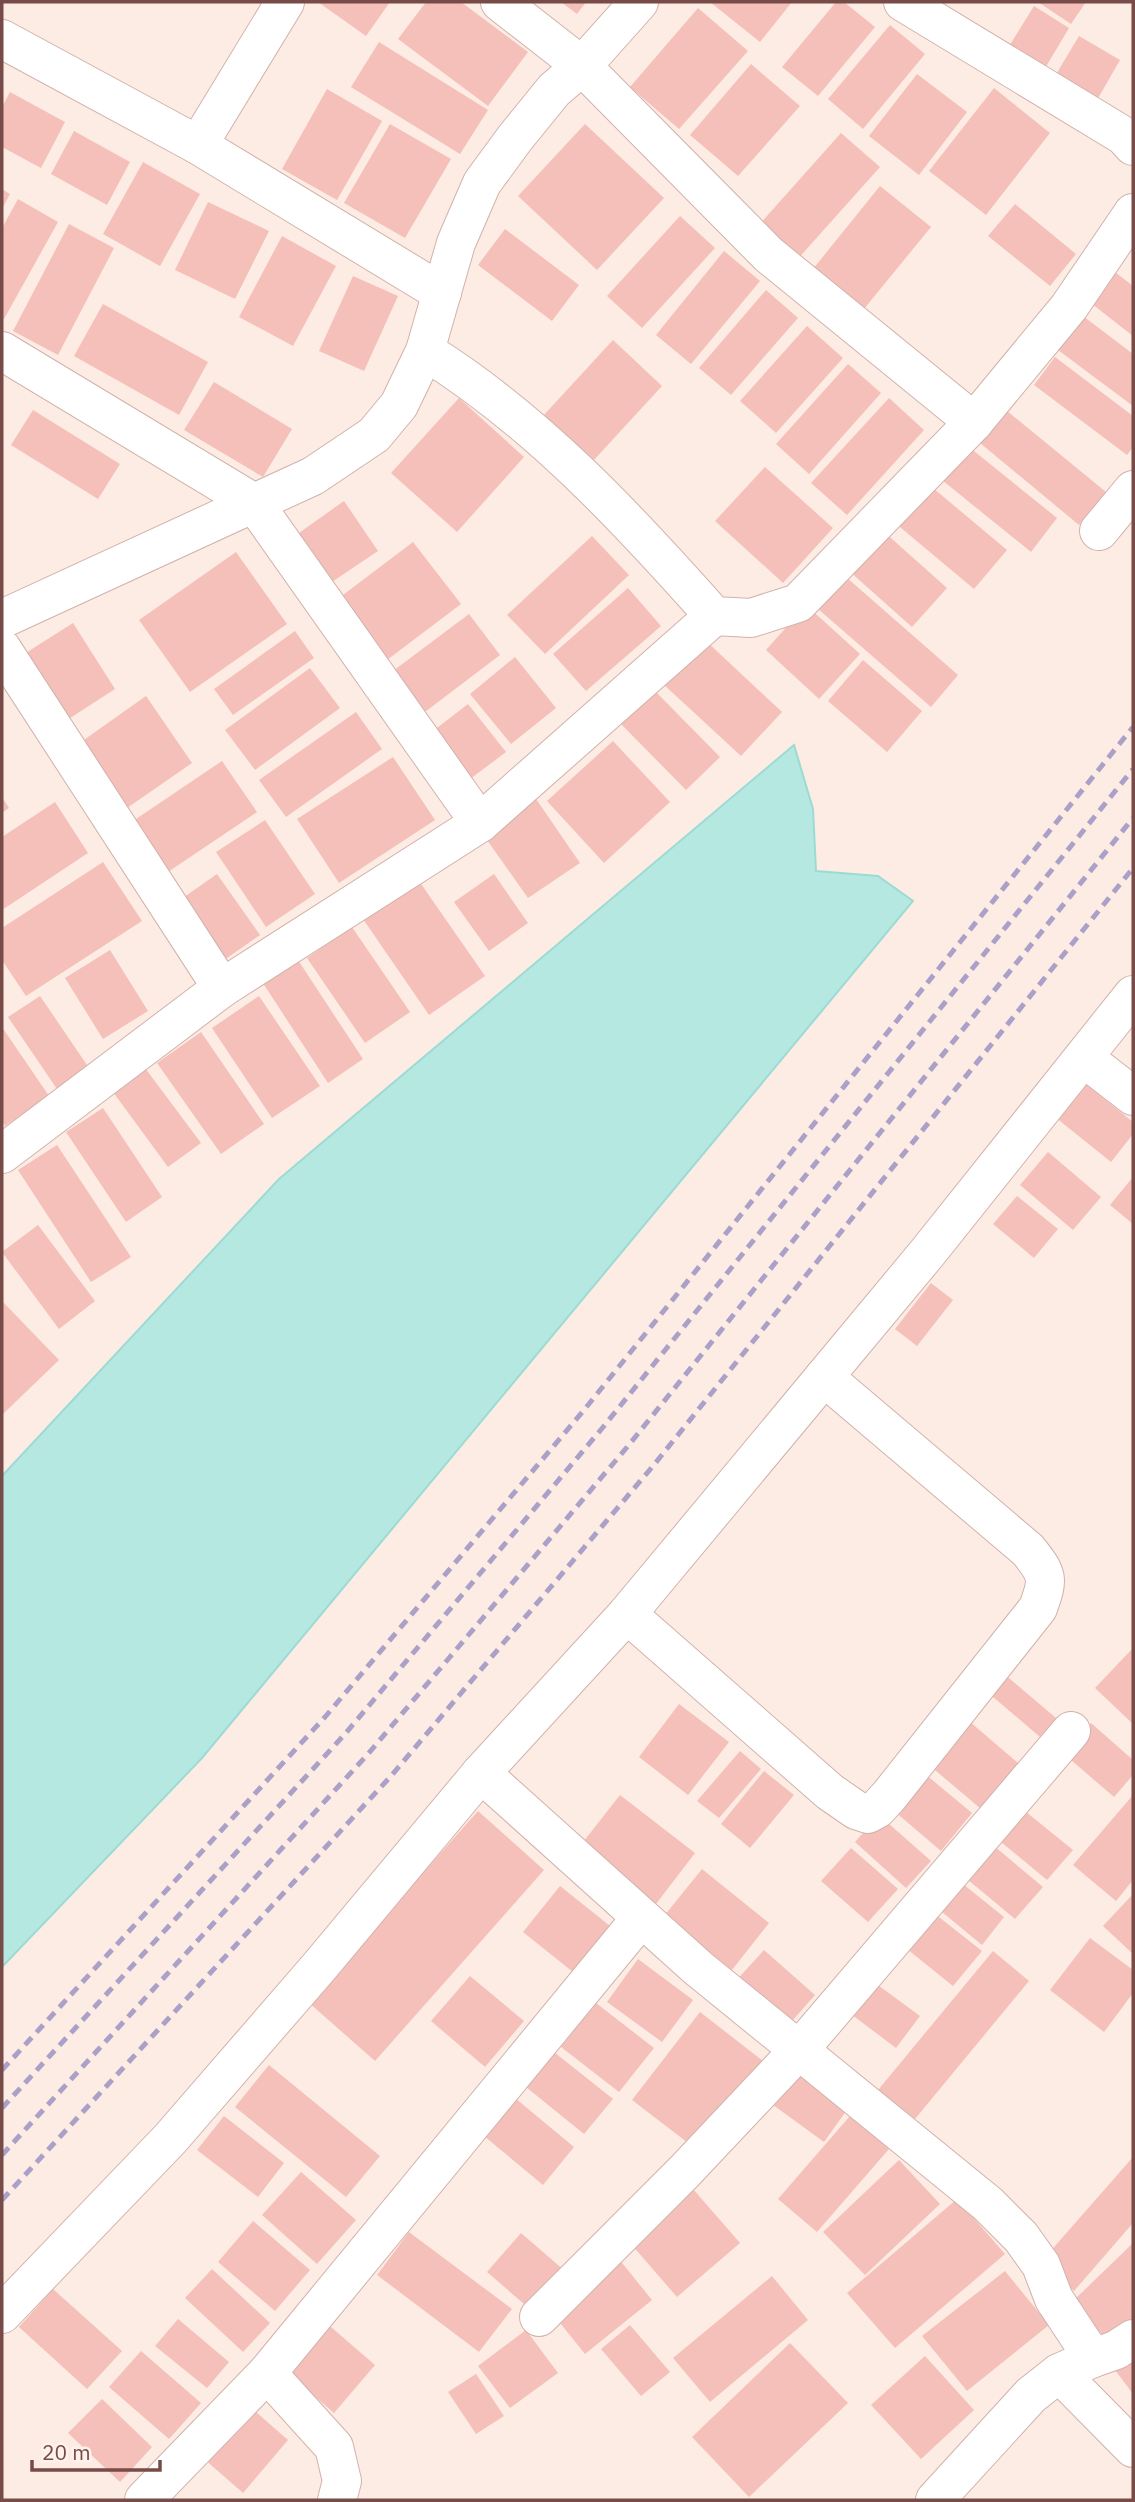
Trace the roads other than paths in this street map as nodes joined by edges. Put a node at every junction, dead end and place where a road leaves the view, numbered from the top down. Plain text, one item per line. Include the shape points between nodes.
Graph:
1 (285, 2) edge
2 (500, 2) edge
3 (639, 2) edge
4 (903, 2) edge
5 (2, 39) edge
6 (582, 66) junction
7 (198, 145) junction
8 (1133, 146) edge
9 (1133, 213) edge
10 (442, 293) junction
11 (2, 351) edge
12 (425, 351) junction
13 (974, 422) junction
14 (1133, 489) edge
15 (254, 503) junction
16 (1099, 531) dead end
17 (714, 616) junction
18 (2, 619) edge
19 (2, 649) edge
20 (480, 823) junction
21 (222, 988) junction
22 (1133, 995) edge
23 (1084, 1058) junction
24 (1133, 1096) edge
25 (2, 1154) edge
26 (824, 1377) junction
27 (627, 1614) junction
28 (1071, 1731) dead end
29 (481, 1773) junction
30 (641, 1918) junction
31 (799, 2050) junction
32 (2, 2314) edge
33 (539, 2317) dead end
34 (1133, 2339) edge
35 (1076, 2365) junction
36 (267, 2373) junction
37 (1133, 2448) edge
38 (144, 2500) edge
39 (337, 2500) edge
40 (935, 2500) edge

1 - 7 street
2 - 6 street
3 - 6 street
4 - 8 street via 1124,135
5 - 7 street
6 - 10 street via 554,90 482,183 456,243
6 - 13 street via 769,255
7 - 10 street
9 - 13 street via 1069,307
10 - 12 street
11 - 15 street
12 - 15 street via 399,405 374,435 313,477
12 - 17 street via 469,379 566,462
13 - 17 street via 798,603 751,618
14 - 16 street
15 - 18 street
15 - 20 street
17 - 20 street
19 - 21 street
20 - 21 street
21 - 25 street
22 - 23 street
23 - 24 street
23 - 26 street
26 - 27 street
26 - 27 street via 1028,1550 1042,1568 1046,1586 1038,1608 889,1796 868,1814 856,1810
27 - 29 street
28 - 31 street
29 - 30 street
29 - 32 street via 170,2139
30 - 31 street
30 - 36 street
31 - 33 street
31 - 35 street via 988,2204 1021,2237 1041,2265
34 - 35 street
35 - 37 street
35 - 40 street via 1031,2395
36 - 38 street
36 - 39 street via 334,2447 342,2481

